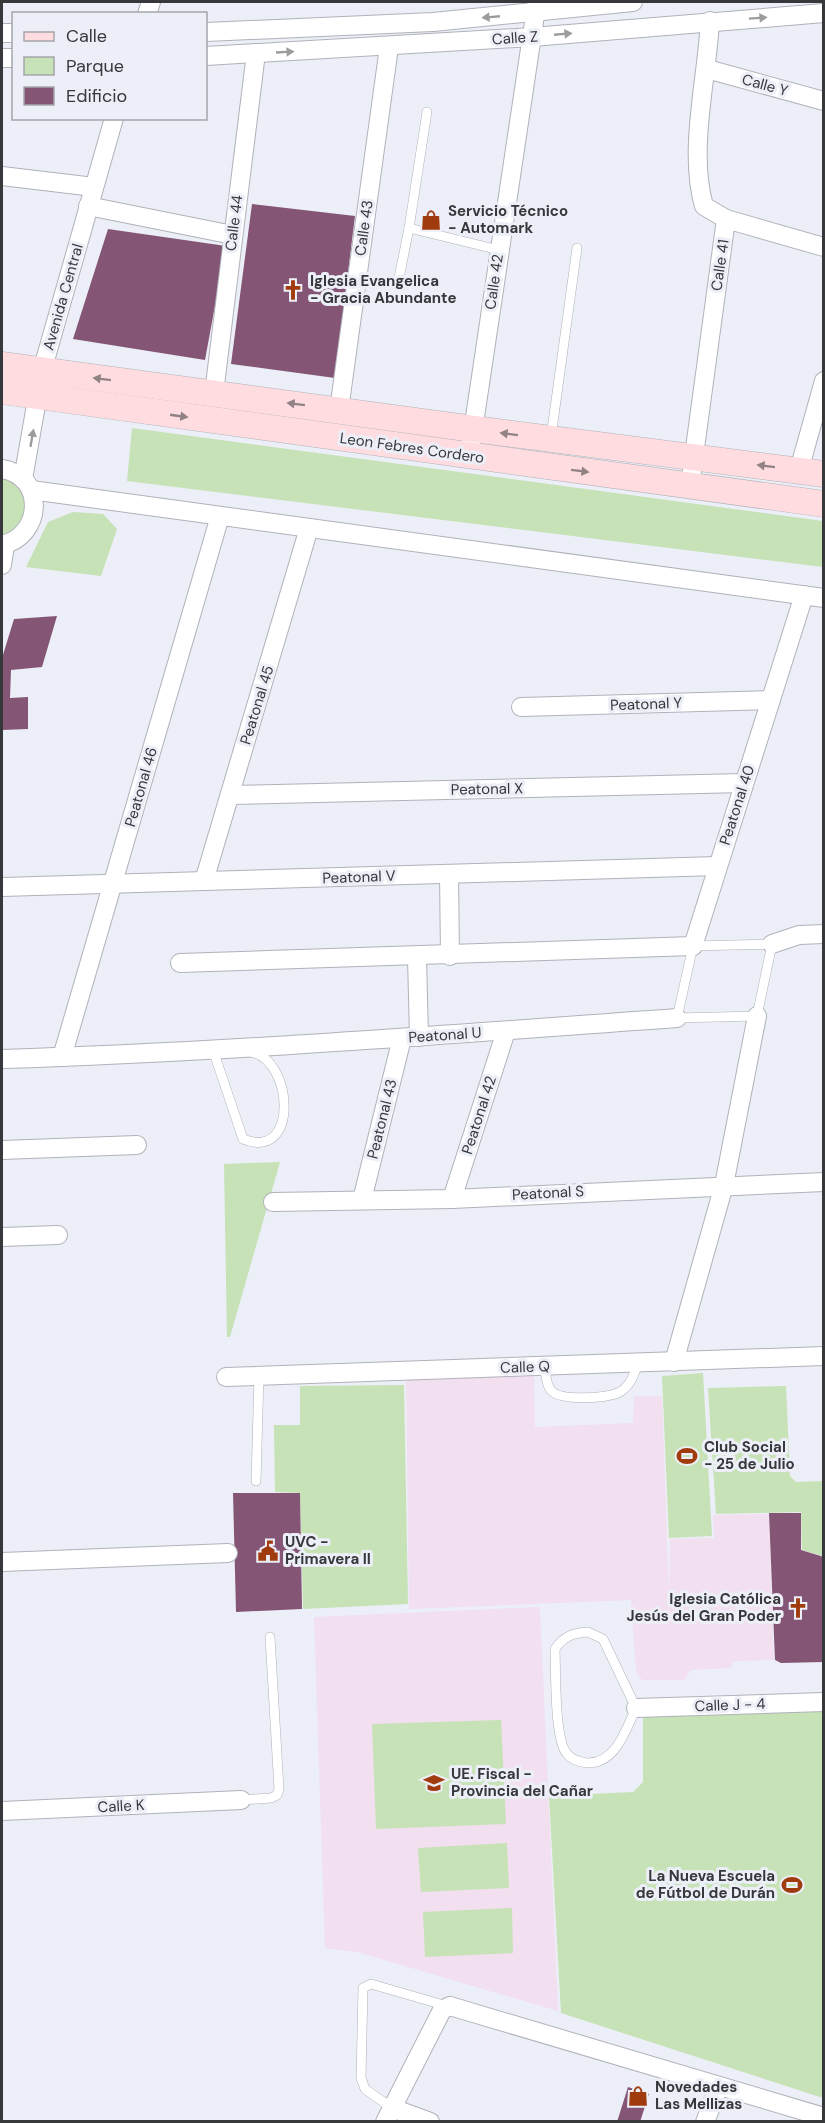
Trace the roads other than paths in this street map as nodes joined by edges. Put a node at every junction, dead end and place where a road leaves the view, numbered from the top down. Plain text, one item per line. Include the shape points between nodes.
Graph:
1 (633, 2) edge
2 (537, 7) edge
3 (824, 13) edge
4 (710, 21) junction
5 (207, 32) edge
6 (531, 37) junction
7 (389, 47) junction
8 (256, 54) junction
9 (207, 56) edge
10 (707, 69) junction
11 (824, 101) edge
12 (427, 112) dead end
13 (113, 120) edge
14 (2, 176) edge
15 (94, 187) junction
16 (88, 206) junction
17 (726, 219) junction
18 (408, 228) junction
19 (233, 235) junction
20 (824, 247) edge
21 (577, 248) dead end
22 (499, 250) junction
23 (398, 283) dead end
24 (2, 365) edge
25 (824, 381) edge
26 (40, 384) junction
27 (2, 391) edge
28 (214, 393) junction
29 (339, 410) junction
30 (474, 429) junction
31 (551, 439) junction
32 (470, 457) junction
33 (694, 457) junction
34 (2, 469) edge
35 (811, 472) edge
36 (27, 484) junction
37 (690, 485) junction
38 (824, 504) edge
39 (220, 516) junction
40 (309, 528) junction
41 (3, 545) edge
42 (2, 565) edge
43 (804, 595) junction
44 (824, 598) edge
45 (771, 700) junction
46 (521, 707) dead end
47 (744, 783) junction
48 (230, 795) junction
49 (717, 866) junction
50 (449, 874) junction
51 (204, 881) junction
52 (113, 885) junction
53 (2, 887) edge
54 (824, 934) edge
55 (772, 944) junction
56 (693, 946) junction
57 (450, 956) junction
58 (417, 957) junction
59 (180, 963) dead end
60 (757, 1016) junction
61 (677, 1018) junction
62 (506, 1030) junction
63 (410, 1038) junction
64 (214, 1051) junction
65 (62, 1057) junction
66 (2, 1059) edge
67 (137, 1145) dead end
68 (2, 1150) edge
69 (824, 1182) edge
70 (724, 1185) junction
71 (452, 1198) junction
72 (362, 1200) junction
73 (273, 1202) dead end
74 (58, 1235) dead end
75 (2, 1237) edge
76 (824, 1356) edge
77 (674, 1362) junction
78 (638, 1363) junction
79 (544, 1366) junction
80 (259, 1376) junction
81 (226, 1377) dead end
82 (256, 1481) dead end
83 (228, 1553) dead end
84 (2, 1562) edge
85 (270, 1637) dead end
86 (824, 1702) edge
87 (636, 1708) junction
88 (242, 1800) joint
89 (2, 1811) edge
90 (447, 2006) junction
91 (719, 2086) junction
92 (389, 2115) edge
93 (824, 2116) edge
94 (430, 2121) edge
95 (705, 2121) edge

1 - 2 street, Calle Z
2 -> 5 street, Calle Z via 433,22
2 - 6 street, Calle 42
4 -> 3 street, Calle Z
6 -> 4 street, Calle Z
4 - 10 street, Calle 41
6 - 7 street, Calle Z
6 - 22 street, Calle 42
8 -> 7 street, Calle Z
7 - 29 street, Calle 43
8 - 9 street, Calle Z
8 - 19 street, Calle 44
10 - 11 street, Calle Y
10 - 17 street, Calle 41 via 697,150 699,191 704,206
12 - 18 lane
13 - 15 street, Avenida Central
14 - 15 street
15 - 16 street, Avenida Central
16 - 19 street
16 - 26 street, Avenida Central
17 - 20 street
17 - 33 street, Calle 41
18 - 22 lane
18 - 23 lane
19 - 28 street, Calle 44
21 - 31 lane
22 - 30 street, Calle 42
24 - 26 street, Leon Febres Cordero
25 - 35 street
26 - 27 street, Leon Febres Cordero
28 -> 26 street, Leon Febres Cordero
26 -> 32 street, Leon Febres Cordero
36 -> 26 street, Avenida Central
29 -> 28 street, Leon Febres Cordero
29 - 30 street, Leon Febres Cordero
31 -> 30 street, Leon Febres Cordero
30 - 32 street, Calle 42
31 - 33 street, Leon Febres Cordero
32 -> 37 street, Leon Febres Cordero
35 -> 33 street, Leon Febres Cordero
33 - 37 street, Calle 41
34 - 36 street
36 - 39 street
36 - 41 street, Avenida Central via 34,510 28,530
37 - 38 street, Leon Febres Cordero
39 - 40 street
39 - 52 street, Peatonal 46
40 - 43 street
40 - 48 street, Peatonal 45
41 - 42 street
43 - 44 street
43 - 45 street, Peatonal 40
45 - 46 street, Peatonal Y
45 - 47 street, Peatonal 40
47 - 48 street, Peatonal X
47 - 49 street, Peatonal 40
48 - 51 street, Peatonal 45
49 - 50 street, Peatonal V
49 - 56 street, Peatonal 40
50 - 51 street, Peatonal V
50 - 57 street
51 - 52 street, Peatonal V
52 - 53 street, Peatonal V
52 - 65 street, Peatonal 46
54 - 55 street via 799,935
55 - 56 lane
55 - 60 lane
56 - 57 street
56 - 61 lane, Peatonal 40
57 - 58 street
58 - 59 street
58 - 63 street, Peatonal 43
60 - 61 lane
60 - 70 street
61 - 62 street, Peatonal U
62 - 63 street, Peatonal U
62 - 71 street, Peatonal 42
63 - 64 street, Peatonal U
63 - 72 street, Peatonal 43
64 - 64 lane via 243,1139 256,1144 269,1142 277,1136 285,1104 271,1062 259,1054
64 - 65 street, Peatonal U
65 - 66 street, Peatonal U
67 - 68 street
69 - 70 street, Peatonal S
70 - 71 street, Peatonal S
70 - 77 street
71 - 72 street, Peatonal S
72 - 73 street, Peatonal S
74 - 75 street
76 - 77 street, Calle Q
77 - 78 street, Calle Q
78 - 79 street, Calle Q
78 - 79 lane via 633,1380 618,1393 597,1397 557,1395 550,1389
79 - 80 street, Calle Q
80 - 81 street, Calle Q
80 - 82 lane
83 - 84 street
85 - 88 lane via 279,1790 271,1798
86 - 87 street, Calle J - 4
87 - 87 lane via 614,1751 606,1758 583,1762 566,1753 558,1713 555,1649 561,1640 588,1632 603,1639
88 - 89 street, Calle K
90 - 91 street
90 - 92 street
90 - 92 lane via 371,1984 363,1988 361,2078 365,2089
91 - 93 street
91 - 95 street
92 - 94 street

